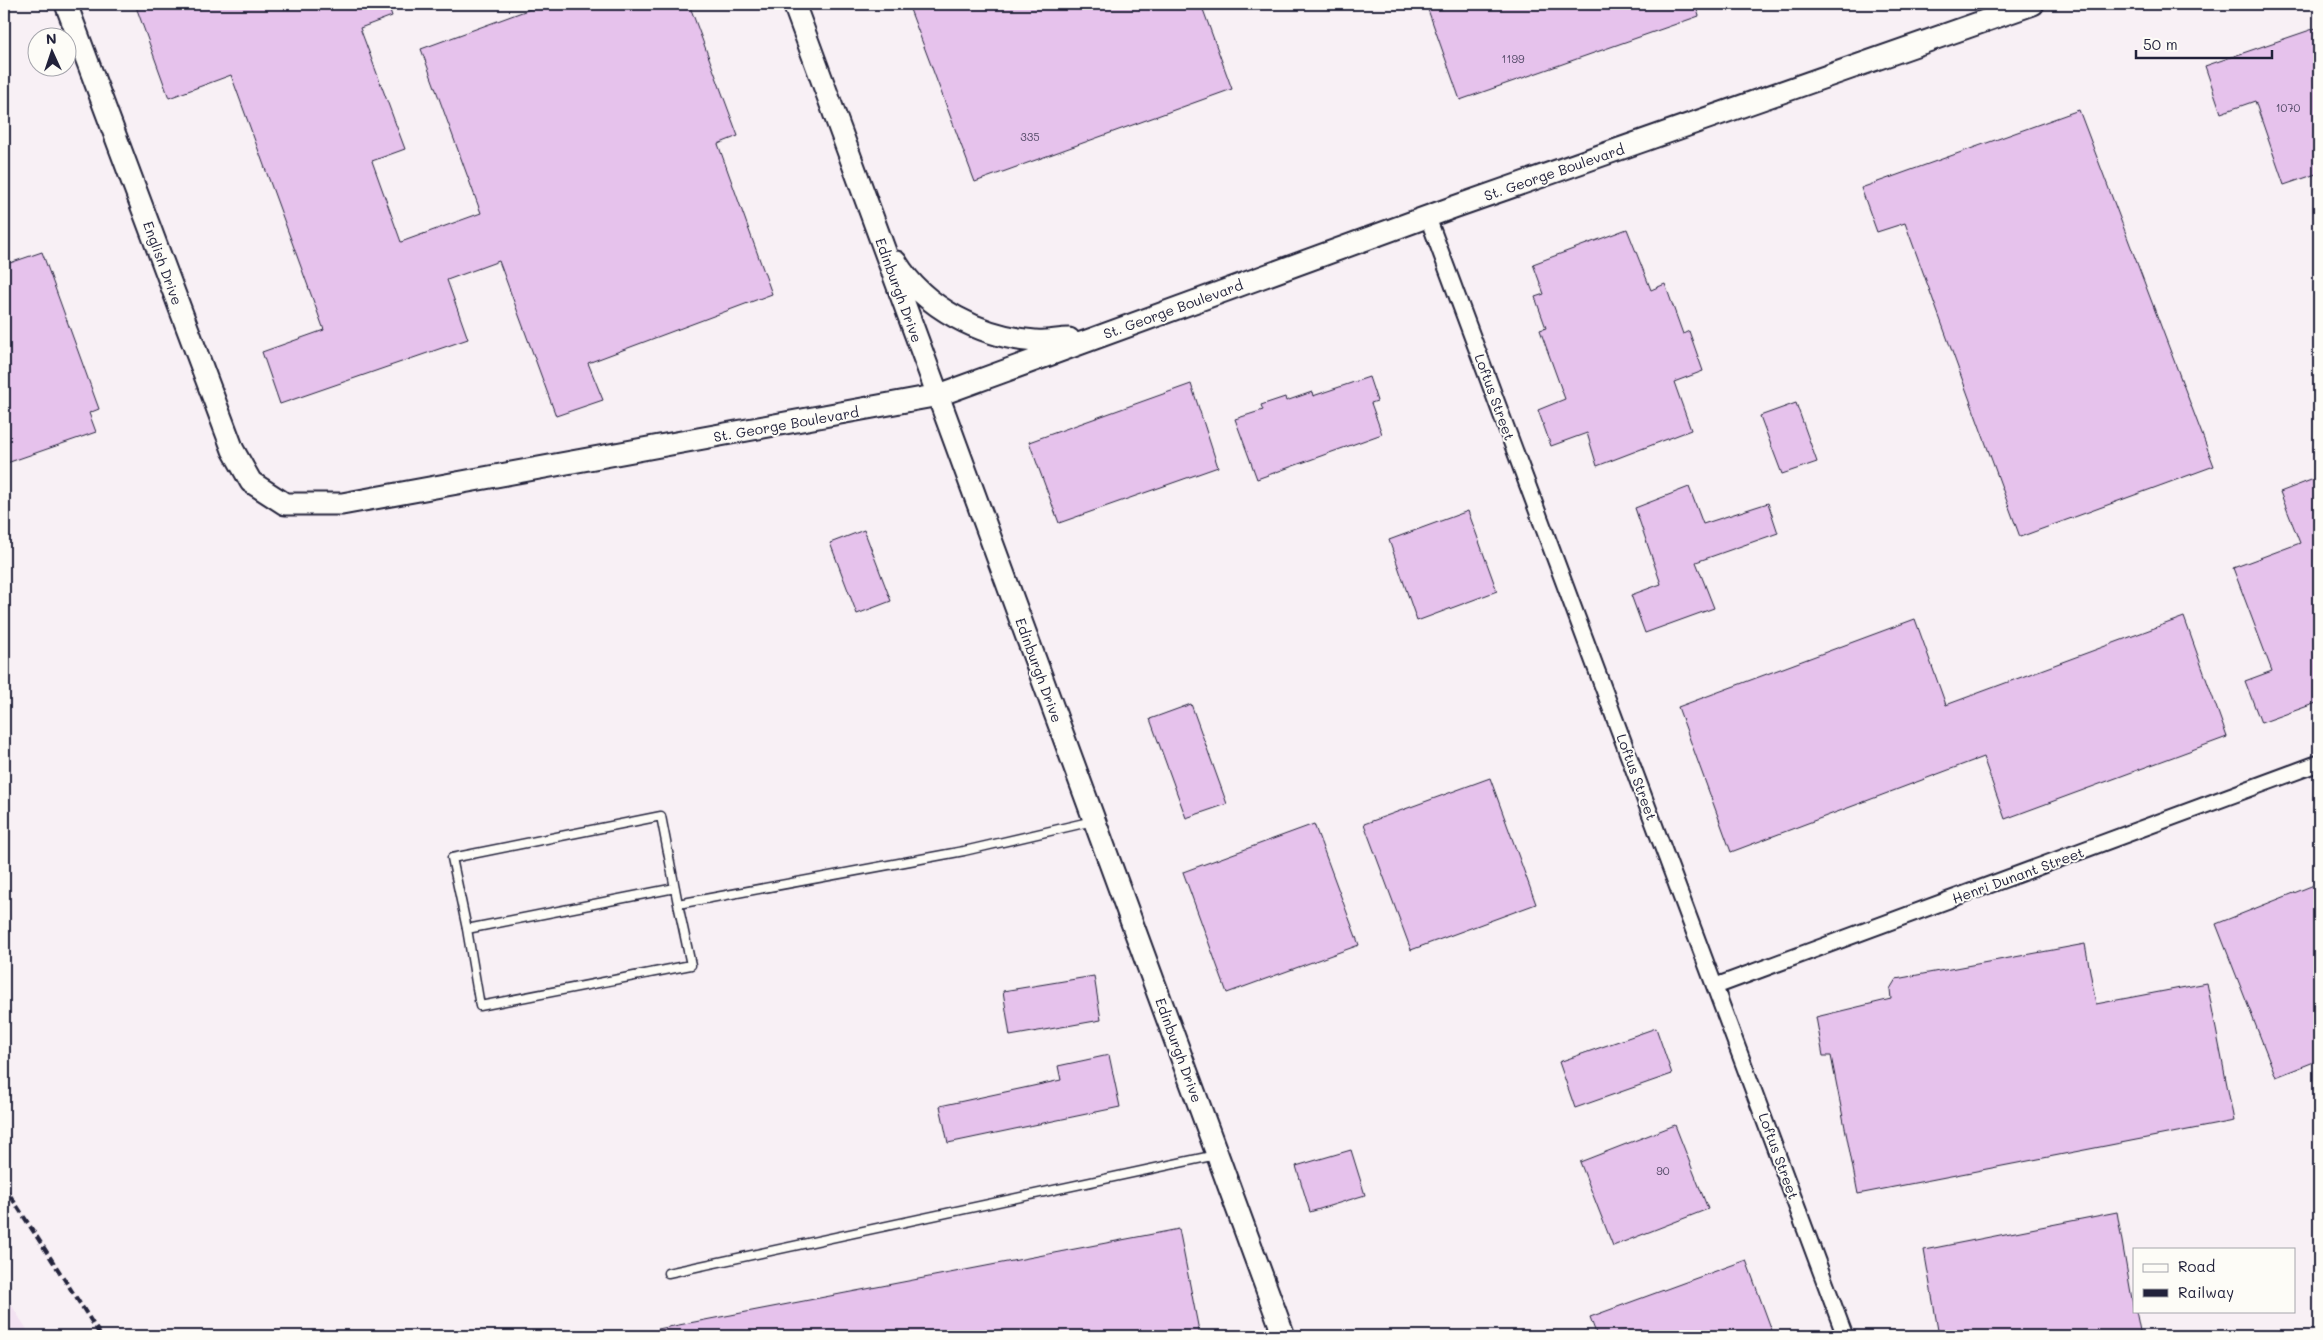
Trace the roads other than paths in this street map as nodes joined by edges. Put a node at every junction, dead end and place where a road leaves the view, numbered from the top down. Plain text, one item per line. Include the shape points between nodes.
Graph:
1 (66, 4) edge
2 (794, 4) edge
3 (2033, 4) edge
4 (1428, 218) junction
5 (878, 231) junction
6 (1097, 336) junction
7 (939, 395) junction
8 (285, 504) joint
9 (2319, 763) edge
10 (1095, 821) junction
11 (675, 888) junction
12 (678, 904) junction
13 (466, 929) junction
14 (1716, 986) junction
15 (1218, 1155) junction
16 (668, 1273) dead end
17 (1284, 1336) edge
18 (1845, 1336) edge

1 - 8 street, English Drive via 233,450 251,482
2 - 5 street, Edinburgh Drive
3 - 4 street, St. George Boulevard
4 - 6 street, St. George Boulevard
4 - 14 street, Loftus Street
5 - 6 street via 905,277 949,314 1005,335 1035,341
5 - 7 street, Edinburgh Drive
6 - 7 street, St. George Boulevard
7 - 8 street, St. George Boulevard via 342,504
7 - 10 street, Edinburgh Drive
9 - 14 street, Henri Dunant Street
10 - 12 lane via 964,851
10 - 15 street, Edinburgh Drive
11 - 12 lane
11 - 13 lane
11 - 13 lane via 661,816 452,858
12 - 13 lane via 691,965 480,1006
14 - 18 street, Loftus Street
15 - 16 lane
15 - 17 street, Edinburgh Drive

